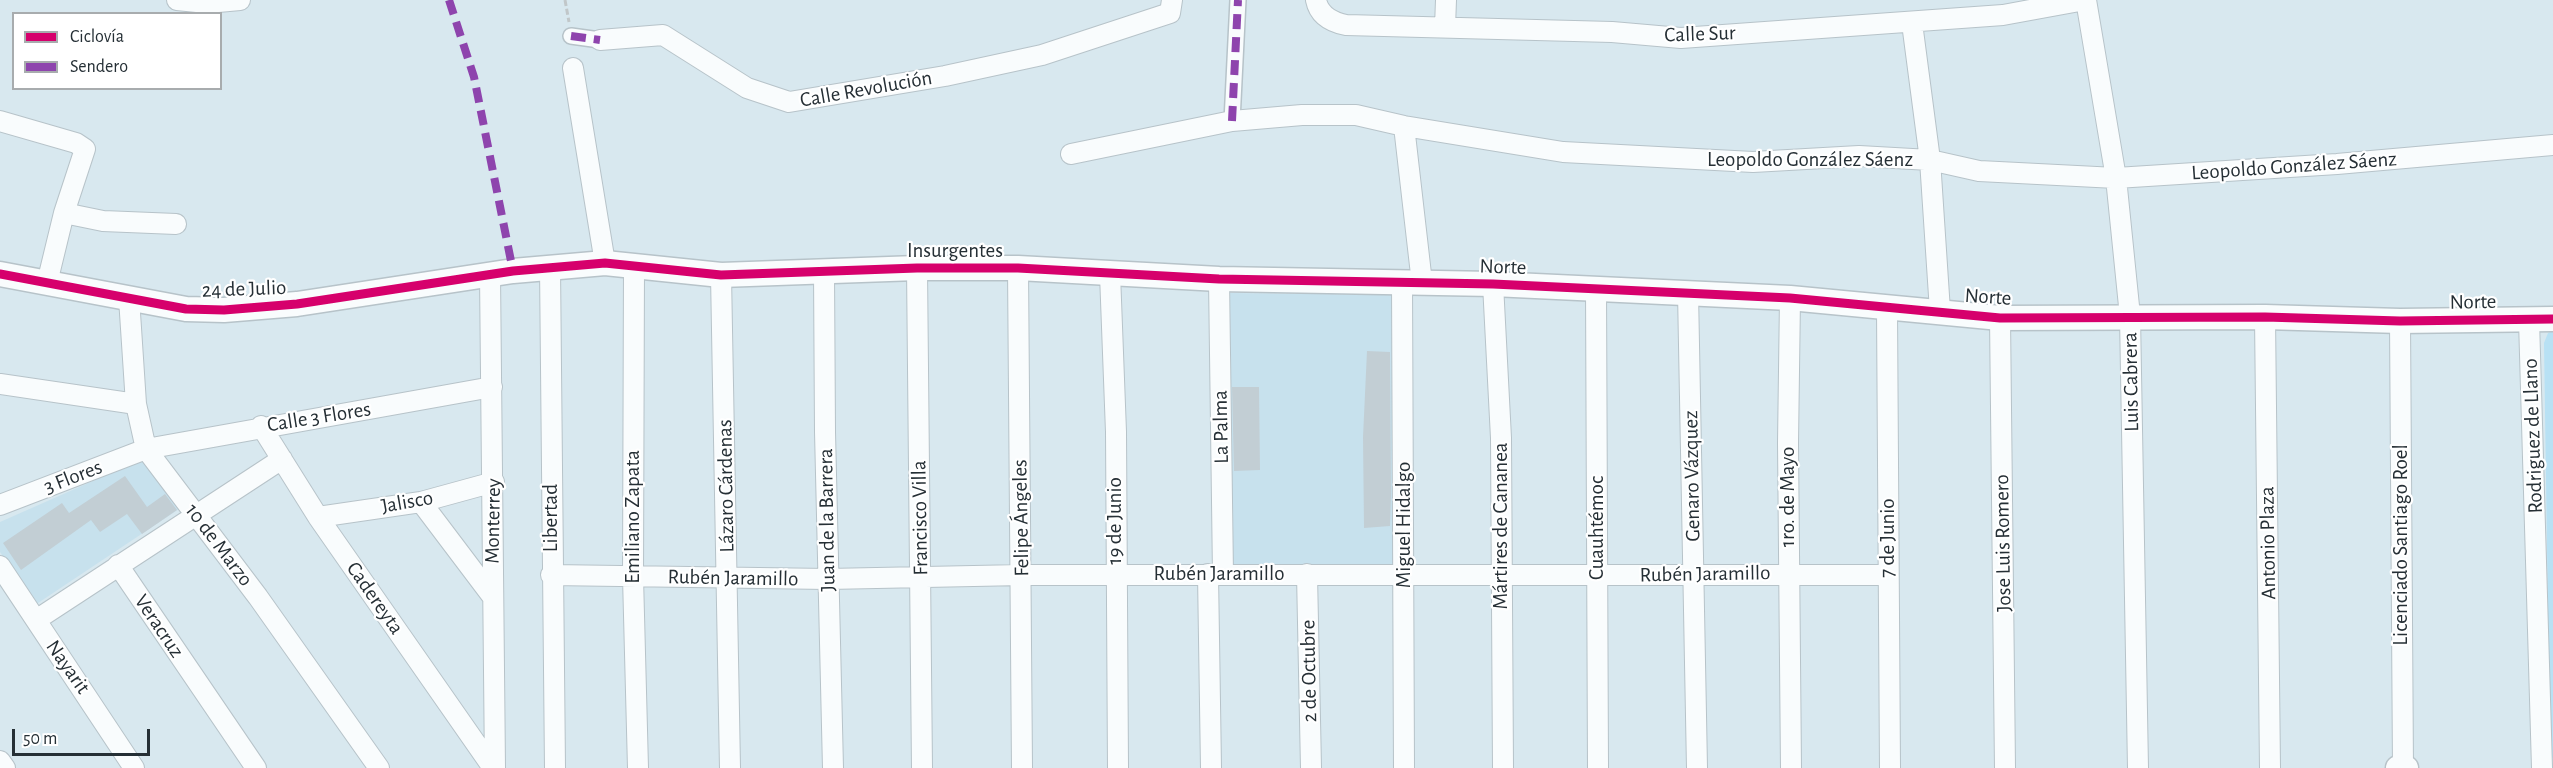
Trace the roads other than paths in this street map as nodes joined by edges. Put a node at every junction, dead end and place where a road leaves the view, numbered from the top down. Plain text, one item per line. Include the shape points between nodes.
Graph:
1 (177, 0) edge
2 (240, 0) edge
3 (1239, 0) edge
4 (1446, 0) edge
5 (2085, 0) edge
6 (1318, 4) edge
7 (1171, 6) edge
8 (2001, 7) edge
9 (1912, 23) junction
10 (1445, 27) junction
11 (572, 36) dead end
12 (600, 40) joint
13 (573, 68) dead end
14 (0, 121) edge
15 (1232, 121) junction
16 (1404, 126) junction
17 (2553, 146) edge
18 (1071, 154) dead end
19 (1930, 160) junction
20 (2116, 178) junction
21 (64, 213) junction
22 (176, 224) dead end
23 (605, 263) junction
24 (634, 266) junction
25 (550, 267) junction
26 (917, 268) junction
27 (1018, 268) junction
28 (824, 272) junction
29 (0, 274) edge
30 (1110, 274) junction
31 (490, 275) junction
32 (722, 275) junction
33 (1219, 279) junction
34 (1412, 282) junction
35 (47, 283) junction
36 (1493, 284) junction
37 (1596, 288) junction
38 (1688, 292) junction
39 (129, 298) junction
40 (1790, 298) junction
41 (1887, 309) junction
42 (1940, 311) junction
43 (2130, 316) junction
44 (2265, 317) junction
45 (2000, 318) junction
46 (2541, 320) edge
47 (2400, 321) junction
48 (0, 384) edge
49 (492, 387) junction
50 (136, 404) junction
51 (261, 426) junction
52 (146, 449) junction
53 (282, 459) junction
54 (494, 482) junction
55 (421, 502) junction
56 (0, 505) edge
57 (196, 514) junction
58 (318, 517) junction
59 (118, 565) junction
60 (0, 566) edge
61 (1789, 573) junction
62 (1307, 574) junction
63 (1404, 574) junction
64 (551, 575) junction
65 (1022, 575) junction
66 (1114, 575) junction
67 (1215, 575) junction
68 (1693, 575) junction
69 (1888, 575) junction
70 (1597, 576) junction
71 (633, 577) junction
72 (728, 577) junction
73 (921, 577) junction
74 (1502, 577) junction
75 (828, 579) junction
76 (492, 597) junction
77 (36, 620) junction
78 (0, 761) edge
79 (4, 768) edge
80 (135, 768) edge
81 (256, 768) edge
82 (379, 768) edge
83 (494, 768) edge
84 (555, 768) edge
85 (638, 768) edge
86 (730, 768) edge
87 (833, 768) edge
88 (922, 768) edge
89 (1022, 768) edge
90 (1118, 768) edge
91 (1211, 768) edge
92 (1311, 768) edge
93 (1404, 768) edge
94 (1503, 768) edge
95 (1598, 768) edge
96 (1697, 768) edge
97 (1791, 768) edge
98 (1890, 768) edge
99 (2005, 768) edge
100 (2138, 768) edge
101 (2270, 768) edge
102 (2402, 768) edge
103 (2542, 768) edge

1 - 2 street
3 - 15 street
4 - 10 street
5 - 8 street, Calle Sur
5 - 20 street, Luis Cabrera
6 - 10 street, Calle Sur via 1329,20 1346,25
7 - 12 street, Calle Revolución via 1042,54 945,76 789,102 747,87 663,35
8 - 9 street, Calle Sur
9 - 10 street, Calle Sur via 1681,38
9 - 19 street
11 - 12 street, Calle Revolución
13 - 23 street
14 - 21 street via 85,149
15 - 16 street, Leopoldo González Sáenz via 1302,114 1356,115
15 - 18 street, Leopoldo González Sáenz
16 - 19 street, Leopoldo González Sáenz via 1563,152 1712,162 1859,156
16 - 34 street, Miguel Hidalgo
17 - 20 street, Leopoldo González Sáenz
19 - 20 street, Leopoldo González Sáenz via 1979,171
19 - 42 street
20 - 43 street, Luis Cabrera
21 - 22 street via 103,221
21 - 35 street
23 - 24 street, Insurgentes
23 - 25 street, Insurgentes
24 - 32 street, Insurgentes
24 - 71 street, Emiliano Zapata
25 - 31 street, Insurgentes
25 - 64 street, Libertad
26 - 27 street, Insurgentes
26 - 28 street, Insurgentes
26 - 73 street, Francisco Villa
27 - 30 street, Insurgentes
27 - 65 street, Felipe Ángeles
28 - 32 street, Insurgentes
28 - 75 street, Juan de la Barrera
29 - 35 street, 24 de Julio
30 - 33 street, Insurgentes
30 - 66 street, 19 de Junio via 1116,432
31 - 39 street, 24 de Julio via 259,309 186,309
31 - 49 street, Monterrey
32 - 72 street, Lázaro Cárdenas
33 - 34 street, Insurgentes
33 - 67 street, La Palma
34 - 36 street, Norte
34 - 63 street, Miguel Hidalgo
35 - 39 street, 24 de Julio
36 - 37 street, Norte
36 - 74 street, Mártires de Cananea via 1501,438
37 - 38 street, Norte
37 - 70 street, Cuauhtémoc
38 - 40 street, Norte
38 - 68 street, Genaro Vázquez
39 - 50 street, 10 de Marzo
40 - 41 street, Norte
40 - 61 street, 1ro. de Mayo
41 - 42 street, Norte
41 - 69 street, 7 de Junio
42 - 45 street, Norte
43 - 44 street, Norte
43 - 45 street, Norte
43 - 100 street, Luis Cabrera
44 - 47 street, Norte
44 - 101 street, Antonio Plaza
45 - 99 street, Jose Luis Romero
46 - 47 street, Norte
46 - 103 street, Rodriguez de Llano
47 - 102 street, Licenciado Santiago Roel
48 - 50 street
49 - 51 street, Calle 3 Flores
49 - 54 street, Monterrey
50 - 52 street, 10 de Marzo
51 - 52 street, Calle 3 Flores
51 - 53 street, Cadereyta
52 - 56 street, 3 Flores
52 - 57 street, 10 de Marzo
53 - 57 street
53 - 58 street, Cadereyta
54 - 55 street, Jalisco
54 - 76 street, Monterrey
55 - 58 street, Jalisco
55 - 76 street
57 - 59 street
57 - 82 street, 10 de Marzo
58 - 83 street, Cadereyta
59 - 77 street
59 - 81 street, Veracruz
60 - 77 street, Nayarit
61 - 68 street, Rubén Jaramillo
61 - 69 street, Rubén Jaramillo
61 - 97 street, 1ro. de Mayo
62 - 63 street, Rubén Jaramillo
62 - 67 street, Rubén Jaramillo
62 - 92 street, 2 de Octubre
63 - 74 street, Rubén Jaramillo
63 - 93 street, Miguel Hidalgo
64 - 71 street, Rubén Jaramillo
64 - 84 street, Libertad
65 - 66 street, Rubén Jaramillo
65 - 73 street, Rubén Jaramillo
65 - 89 street, Felipe Ángeles
66 - 67 street, Rubén Jaramillo
66 - 90 street, 19 de Junio
67 - 91 street, La Palma
68 - 70 street, Rubén Jaramillo
68 - 96 street, Genaro Vázquez
69 - 98 street, 7 de Junio
70 - 74 street, Rubén Jaramillo
70 - 95 street, Cuauhtémoc
71 - 72 street, Rubén Jaramillo
71 - 85 street, Emiliano Zapata
72 - 75 street, Rubén Jaramillo
72 - 86 street, Lázaro Cárdenas
73 - 75 street, Rubén Jaramillo
73 - 88 street, Francisco Villa
74 - 94 street, Mártires de Cananea
75 - 87 street, Juan de la Barrera
76 - 83 street, Monterrey
77 - 80 street, Nayarit
78 - 79 street

